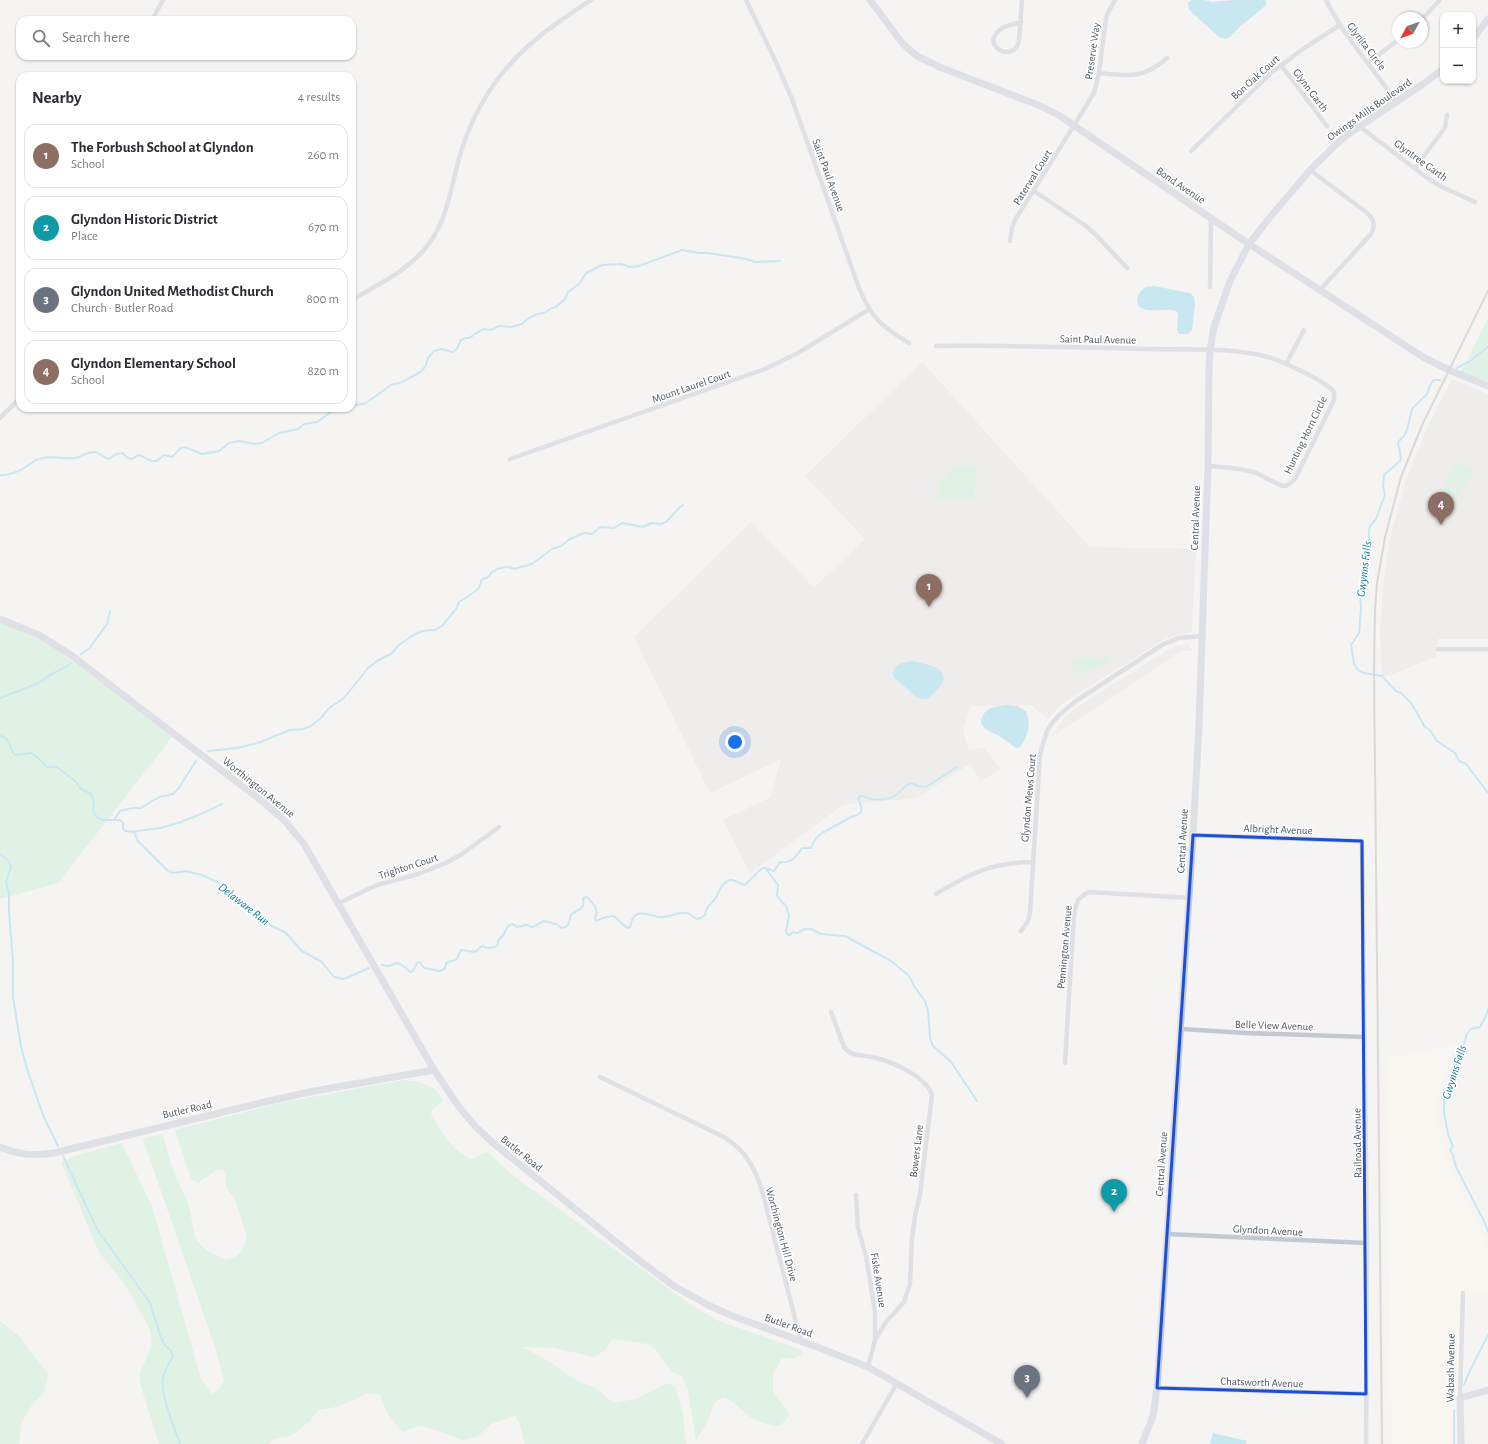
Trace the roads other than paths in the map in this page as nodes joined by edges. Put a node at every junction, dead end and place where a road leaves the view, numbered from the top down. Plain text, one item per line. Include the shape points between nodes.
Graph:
1 (163, 0) edge
2 (592, 0) edge
3 (746, 0) edge
4 (870, 0) edge
5 (1022, 0) edge
6 (1115, 0) edge
7 (1326, 0) edge
8 (1440, 0) edge
9 (1428, 13) edge
10 (154, 16) edge
11 (1488, 19) edge
12 (1021, 22) junction
13 (1340, 25) junction
14 (1476, 35) edge
15 (1392, 45) edge
16 (1166, 58) dead end
17 (1368, 63) junction
18 (1281, 65) junction
19 (1440, 71) edge
20 (1099, 73) junction
21 (1396, 102) junction
22 (1447, 115) dead end
23 (1074, 125) junction
24 (1327, 126) dead end
25 (1359, 126) junction
26 (1191, 152) dead end
27 (1415, 168) junction
28 (1310, 170) junction
29 (1034, 191) junction
30 (1475, 202) dead end
31 (1211, 218) junction
32 (1010, 241) dead end
33 (1249, 244) junction
34 (1127, 268) dead end
35 (1210, 287) dead end
36 (1320, 290) junction
37 (356, 298) edge
38 (868, 310) junction
39 (1304, 330) dead end
40 (908, 343) dead end
41 (936, 346) dead end
42 (1210, 350) junction
43 (1286, 364) junction
44 (1488, 386) edge
45 (16, 402) edge
46 (0, 418) edge
47 (510, 459) dead end
48 (1208, 466) junction
49 (0, 619) edge
50 (1202, 636) junction
51 (1438, 649) dead end
52 (1488, 649) edge
53 (499, 827) dead end
54 (1193, 835) junction
55 (1362, 841) joint
56 (1032, 862) junction
57 (936, 894) dead end
58 (1190, 898) junction
59 (339, 903) junction
60 (1021, 931) dead end
61 (831, 1012) dead end
62 (1182, 1029) junction
63 (1365, 1037) junction
64 (1065, 1063) dead end
65 (434, 1070) junction
66 (600, 1077) dead end
67 (0, 1147) edge
68 (856, 1195) dead end
69 (1167, 1234) junction
70 (1367, 1244) junction
71 (1463, 1293) dead end
72 (875, 1340) junction
73 (800, 1341) junction
74 (868, 1367) junction
75 (897, 1383) junction
76 (1157, 1388) junction
77 (1488, 1390) edge
78 (1366, 1394) junction
79 (1460, 1398) junction
80 (862, 1444) edge
81 (1002, 1444) edge
82 (1142, 1444) edge
83 (1366, 1444) edge
84 (1461, 1444) edge

1 - 10 street
2 - 37 street via 540,35 523,50 492,88 465,138 446,213 424,251 405,268
3 - 38 street, Saint Paul Avenue via 792,99
4 - 23 main road, Bond Avenue via 903,44 917,56 970,80 1043,107
5 - 12 street
6 - 20 street, Preserve Way via 1106,18
7 - 13 street, Glynita Circle
8 - 9 street
11 - 14 main road
12 - 12 street via 1017,48 1011,52 997,49 993,40 997,31
13 - 17 street, Glynita Circle
13 - 18 street, Bon Oak Court
15 - 17 street
16 - 20 street via 1146,73
17 - 21 street, Glynita Circle
18 - 24 street, Glynn Garth
18 - 26 street, Bon Oak Court
19 - 21 main road, Owings Mills Boulevard
20 - 23 street, Preserve Way via 1094,93
21 - 25 main road, Owings Mills Boulevard
22 - 27 street via 1441,133
23 - 29 street, Paterwal Court
23 - 31 main road, Bond Avenue
25 - 27 street, Glyntree Garth
25 - 28 main road, Owings Mills Boulevard via 1331,148
27 - 30 street, Glyntree Garth via 1442,187
28 - 33 main road, Owings Mills Boulevard
28 - 36 street via 1366,212 1374,225 1371,234
29 - 32 street, Paterwal Court via 1015,220
29 - 34 street via 1086,226
31 - 33 main road, Bond Avenue
31 - 35 street
33 - 36 main road, Bond Avenue
33 - 42 main road, Central Avenue via 1226,292
36 - 44 main road, Bond Avenue via 1431,362
38 - 40 street, Saint Paul Avenue via 884,327
38 - 47 street, Mount Laurel Court via 777,364
39 - 43 street
41 - 42 street, Saint Paul Avenue
42 - 43 street, Hunting Horn Circle via 1250,353
42 - 48 main road, Central Avenue
43 - 48 street, Hunting Horn Circle via 1328,386 1334,392 1330,408 1292,483 1282,486 1256,473
45 - 46 street
48 - 50 main road, Central Avenue
49 - 59 main road, Worthington Avenue via 39,635 71,655 275,812 292,827 304,844
50 - 54 main road, Central Avenue
50 - 56 street, Glyndon Mews Court via 1178,638 1162,645 1076,701 1053,722 1047,731 1040,754
51 - 52 street
53 - 59 street, Trighton Court via 446,863 377,885
54 - 55 street, Albright Avenue
54 - 58 main road, Central Avenue
55 - 63 street, Railroad Avenue
56 - 57 street via 989,867 966,876
56 - 60 street, Glyndon Mews Court via 1030,913
58 - 62 main road, Central Avenue
58 - 64 street, Pennington Avenue via 1096,891 1085,894 1078,900 1074,913
59 - 65 main road, Worthington Avenue
61 - 72 street, Bowers Lane via 848,1052 852,1055 881,1059 894,1065 925,1082 932,1096 912,1238 910,1284 904,1302 886,1322
62 - 63 street, Belle View Avenue
62 - 69 main road, Central Avenue
63 - 70 street, Railroad Avenue
65 - 67 main road, Butler Road via 314,1091 54,1153 30,1155
65 - 73 main road, Butler Road via 459,1108 493,1143 660,1276 689,1296 708,1305
66 - 73 street, Worthington Hill Drive via 724,1137 744,1154 752,1166 763,1194
68 - 72 street, Fiske Avenue via 858,1228 866,1256 875,1312
69 - 70 street, Glyndon Avenue
69 - 76 main road, Central Avenue
70 - 78 street, Railroad Avenue
71 - 79 street, Wabash Avenue
72 - 74 street, Fiske Avenue
73 - 74 main road, Butler Road
74 - 75 main road, Butler Road
75 - 80 street
75 - 81 main road, Butler Road
76 - 78 street, Chatsworth Avenue
76 - 82 main road, Central Avenue via 1153,1416
77 - 79 main road
78 - 83 street, Railroad Avenue
79 - 84 main road, Wabash Avenue

